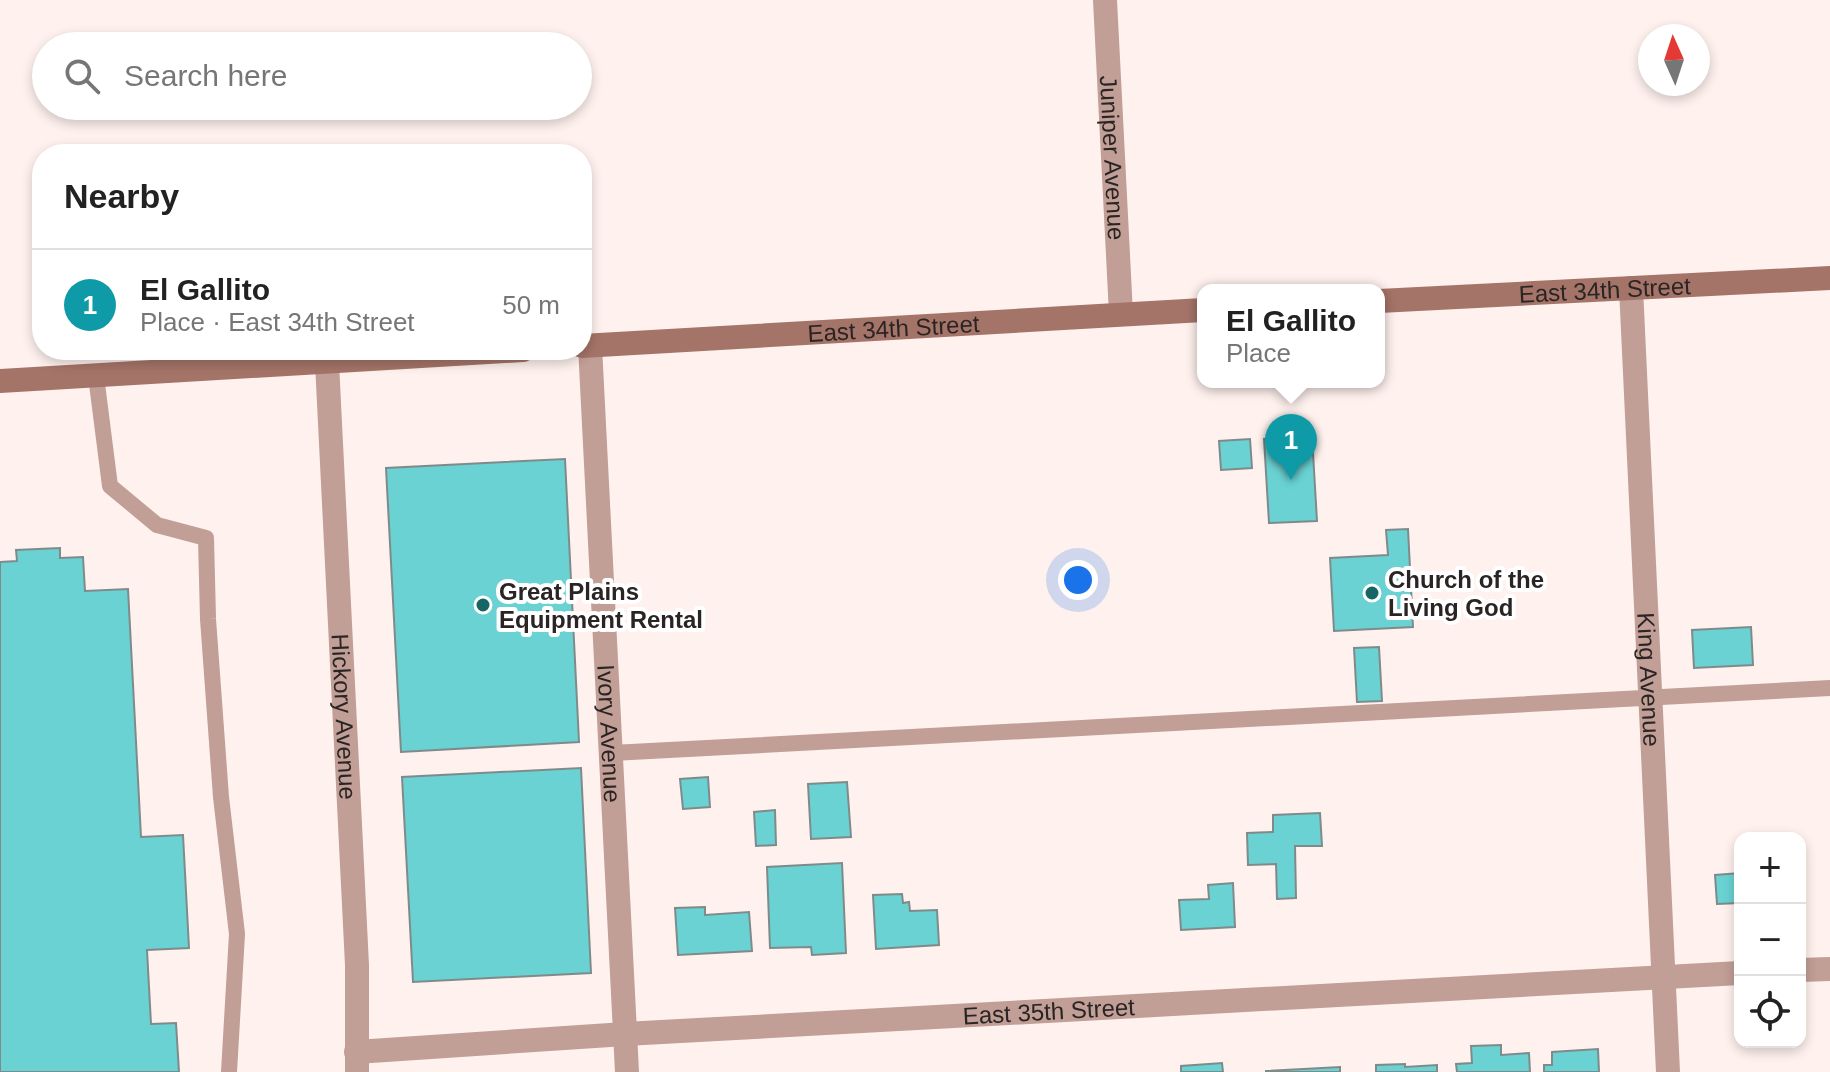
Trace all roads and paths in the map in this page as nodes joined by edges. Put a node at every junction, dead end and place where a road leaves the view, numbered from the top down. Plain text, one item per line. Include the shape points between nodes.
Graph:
1 (1105, 0) edge
2 (1830, 278) edge
3 (1631, 288) junction
4 (1385, 301) edge
5 (1197, 310) edge
6 (1121, 314) junction
7 (592, 346) edge
8 (372, 360) edge
9 (587, 360) edge
10 (327, 363) junction
11 (96, 376) junction
12 (0, 381) edge
13 (1830, 688) edge
14 (1651, 696) junction
15 (612, 753) junction
16 (1830, 969) edge
17 (1806, 970) edge
18 (1734, 973) edge
19 (1664, 976) junction
20 (625, 1034) junction
21 (357, 1062) edge
22 (229, 1072) edge
23 (627, 1072) edge
24 (1668, 1072) edge

1 - 6 street, Juniper Avenue
2 - 3 main road, East 34th Street
3 - 4 main road, East 34th Street
3 - 14 street, King Avenue
5 - 6 main road, East 34th Street
6 - 7 main road, East 34th Street
8 - 10 main road
9 - 15 street, Ivory Avenue
10 - 11 main road
10 - 21 street, Hickory Avenue via 357,965
11 - 12 main road
11 - 22 lane via 110,486 157,525 206,538 221,797 237,934
13 - 14 lane
14 - 15 lane
14 - 19 street, King Avenue
15 - 20 street, Ivory Avenue
16 - 17 street
18 - 19 street, East 35th Street
19 - 20 street, East 35th Street
19 - 24 street, King Avenue
20 - 21 street, East 35th Street
20 - 23 street, Ivory Avenue

